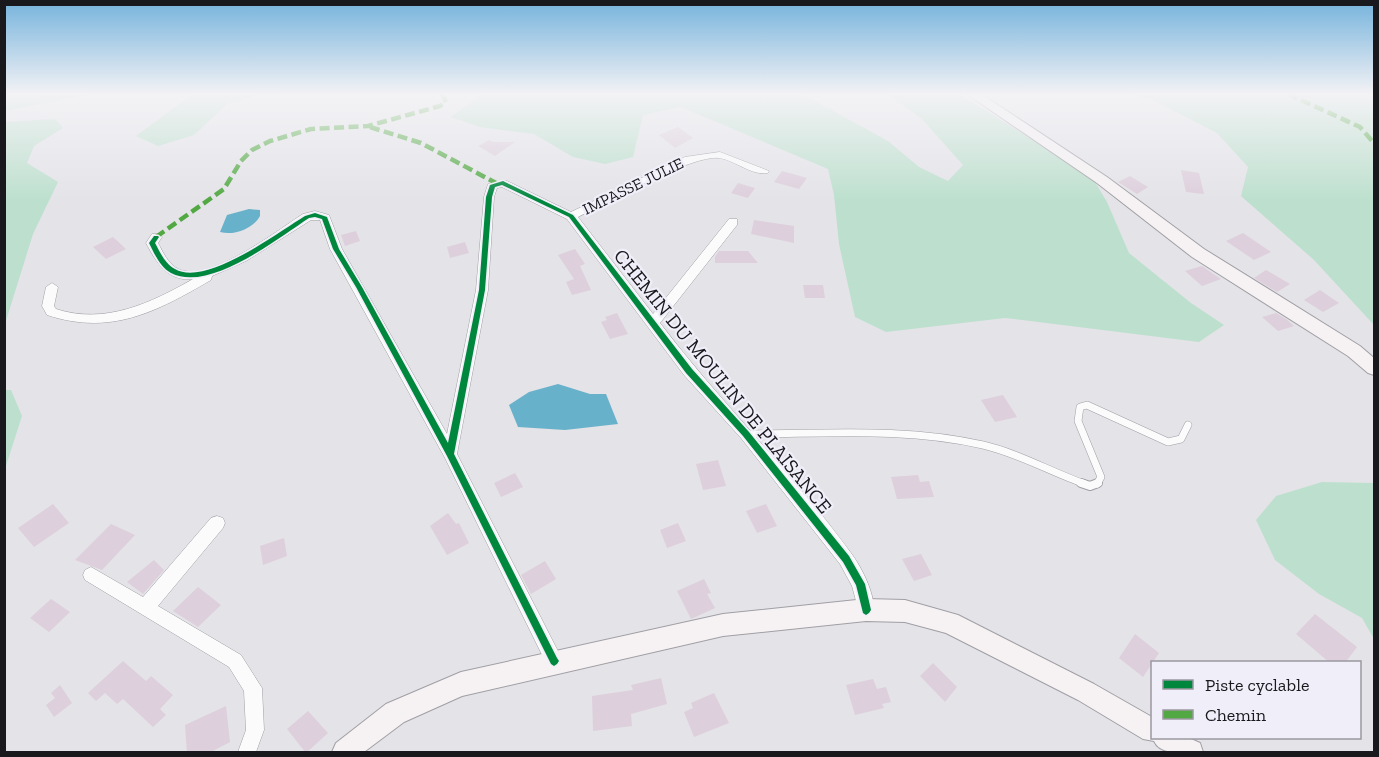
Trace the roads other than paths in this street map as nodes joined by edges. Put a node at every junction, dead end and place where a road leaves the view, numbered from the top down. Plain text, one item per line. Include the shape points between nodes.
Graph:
1 (1026, 129) edge
2 (764, 171) dead end
3 (571, 216) junction
4 (733, 222) dead end
5 (156, 237) dead end
6 (219, 269) junction
7 (52, 287) dead end
8 (652, 322) junction
9 (1374, 368) edge
10 (1188, 425) dead end
11 (746, 434) junction
12 (450, 454) junction
13 (217, 522) dead end
14 (91, 575) dead end
15 (145, 608) junction
16 (866, 610) junction
17 (554, 661) junction
18 (1151, 729) edge
19 (1167, 739) edge
20 (247, 753) edge
21 (345, 753) edge
22 (1191, 753) edge

1 - 9 main road via 1102,180 1198,253 1354,351
2 - 3 street, IMPASSE JULIE via 720,155 689,159
3 - 8 street, CHEMIN DU MOULIN DE PLAISANCE
3 - 12 street, CHEMIN DU MOULIN DE PLAISANCE via 509,186 492,186 483,290
4 - 8 street
5 - 6 street via 152,243 174,273 199,276
6 - 7 street via 156,304 123,315 96,318 74,319 51,312 48,306
6 - 12 street via 308,217 325,218 336,249
8 - 11 street, CHEMIN DU MOULIN DE PLAISANCE via 689,371
10 - 11 lane via 1181,439 1168,442 1088,405 1080,407 1078,421 1101,477 1090,486 1009,453 961,440
11 - 16 street, CHEMIN DU MOULIN DE PLAISANCE via 846,560 860,584
12 - 17 street
13 - 15 street
14 - 15 street
15 - 20 street via 235,661 253,688 255,730
16 - 17 main road via 723,625
16 - 18 main road via 904,611 950,622
17 - 21 main road via 430,695 395,714
19 - 22 main road

